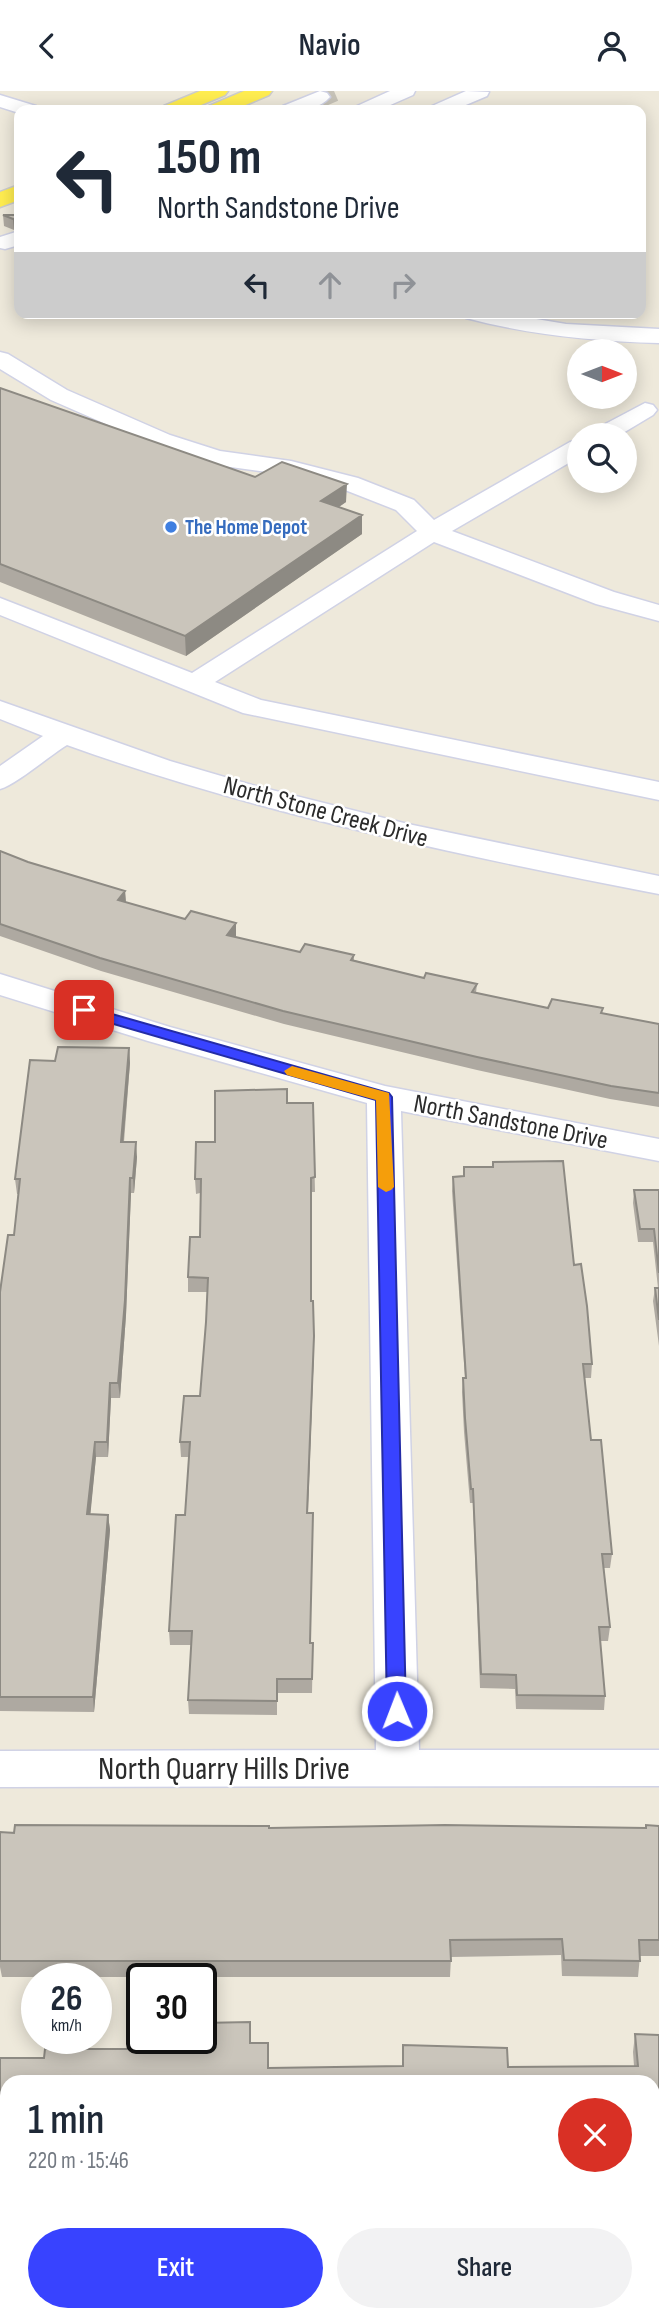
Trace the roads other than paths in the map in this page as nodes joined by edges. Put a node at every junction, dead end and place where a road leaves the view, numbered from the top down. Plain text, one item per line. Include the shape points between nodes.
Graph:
1 (218, 91) edge
2 (262, 91) edge
3 (405, 91) edge
4 (480, 92) edge
5 (320, 97) dead end
6 (183, 105) edge
7 (228, 105) edge
8 (302, 105) edge
9 (375, 105) edge
10 (450, 105) edge
11 (501, 319) edge
12 (659, 336) edge
13 (0, 359) edge
14 (645, 410) dead end
15 (622, 423) edge
16 (567, 454) edge
17 (432, 532) junction
18 (0, 606) edge
19 (659, 613) edge
20 (194, 684) junction
21 (0, 709) edge
22 (64, 735) junction
23 (0, 780) edge
24 (659, 791) edge
25 (659, 885) edge
26 (3, 989) edge
27 (384, 1097) junction
28 (659, 1150) edge
29 (398, 1767) junction
30 (659, 1767) edge
31 (0, 1769) edge

1 - 6 main road
2 - 7 main road
3 - 9 street
4 - 10 street
5 - 8 street
11 - 12 street via 542,328
13 - 17 street via 60,395 125,425 216,458 291,468 349,483 405,505
14 - 15 street
16 - 17 street
17 - 19 street
17 - 20 street
18 - 20 street
20 - 24 street via 253,707
21 - 22 street, North Stone Creek Drive
22 - 23 street
22 - 25 street, North Stone Creek Drive via 389,829
26 - 27 street, North Sandstone Drive
27 - 28 street, North Sandstone Drive
27 - 29 street
29 - 30 street, North Quarry Hills Drive
29 - 31 street, North Quarry Hills Drive

